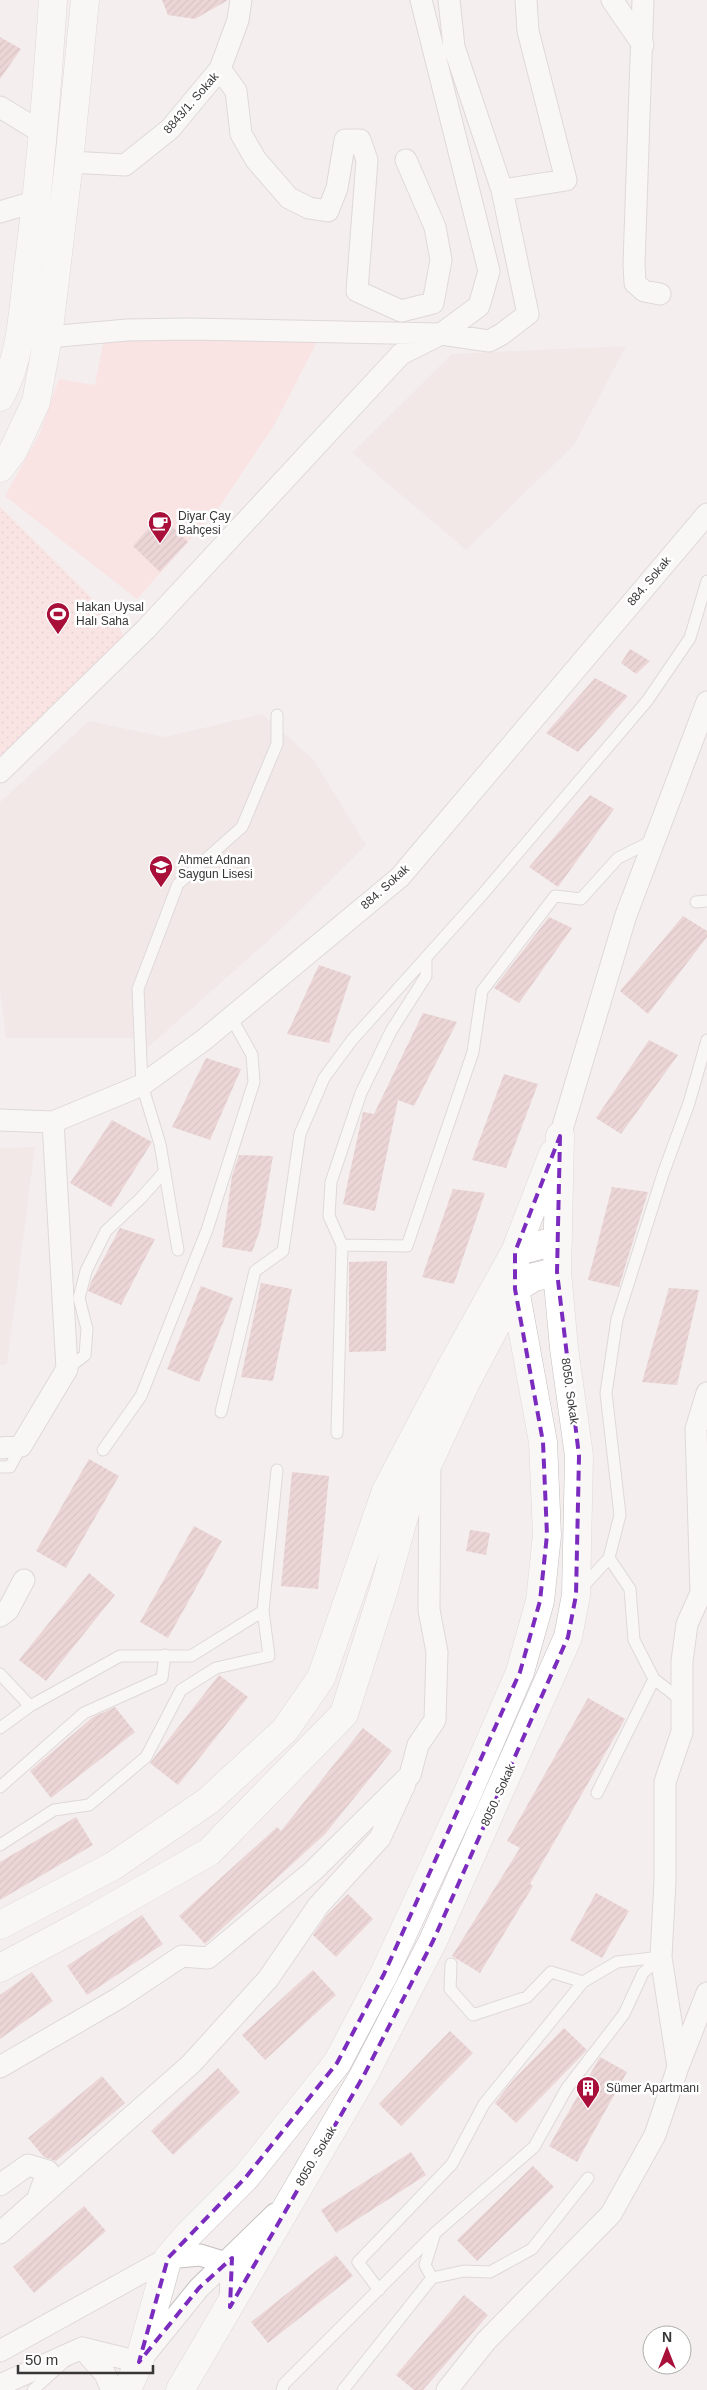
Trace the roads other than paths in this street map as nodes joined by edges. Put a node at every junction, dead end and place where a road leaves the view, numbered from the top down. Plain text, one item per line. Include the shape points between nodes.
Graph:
1 (53, 0) edge
2 (84, 0) edge
3 (241, 0) edge
4 (421, 0) edge
5 (449, 0) edge
6 (526, 0) edge
7 (612, 0) edge
8 (643, 0) edge
9 (642, 45) junction
10 (220, 69) junction
11 (0, 107) edge
12 (44, 134) junction
13 (406, 160) dead end
14 (69, 162) junction
15 (502, 190) junction
16 (37, 201) junction
17 (0, 212) edge
18 (660, 294) dead end
19 (441, 334) junction
20 (48, 337) junction
21 (0, 397) edge
22 (0, 468) edge
23 (707, 514) edge
24 (707, 581) edge
25 (707, 702) edge
26 (277, 715) dead end
27 (0, 772) edge
28 (656, 839) junction
29 (426, 957) junction
30 (232, 1017) junction
31 (707, 1040) edge
32 (142, 1085) junction
33 (0, 1120) edge
34 (53, 1122) junction
35 (560, 1136) junction
36 (165, 1170) junction
37 (558, 1240) junction
38 (342, 1245) junction
39 (178, 1250) dead end
40 (515, 1252) junction
41 (557, 1272) junction
42 (516, 1289) junction
43 (67, 1370) junction
44 (707, 1393) edge
45 (221, 1412) dead end
46 (337, 1434) dead end
47 (10, 1447) edge
48 (103, 1450) dead end
49 (430, 1459) junction
50 (0, 1467) edge
51 (276, 1470) dead end
52 (610, 1558) junction
53 (24, 1580) dead end
54 (576, 1595) junction
55 (263, 1611) junction
56 (0, 1616) edge
57 (165, 1655) junction
58 (0, 1674) edge
59 (654, 1679) junction
60 (680, 1700) junction
61 (30, 1706) junction
62 (0, 1728) edge
63 (410, 1775) junction
64 (0, 1787) edge
65 (597, 1793) dead end
66 (0, 1845) edge
67 (0, 1925) edge
68 (661, 1957) junction
69 (451, 1964) dead end
70 (0, 1968) edge
71 (583, 1982) junction
72 (707, 1993) edge
73 (0, 2067) edge
74 (678, 2067) junction
75 (588, 2178) dead end
76 (0, 2185) edge
77 (291, 2198) junction
78 (37, 2200) junction
79 (0, 2232) edge
80 (435, 2233) junction
81 (168, 2258) junction
82 (226, 2263) junction
83 (432, 2278) junction
84 (379, 2290) junction
85 (230, 2307) junction
86 (82, 2348) junction
87 (0, 2352) edge
88 (139, 2362) junction
89 (0, 2385) edge
90 (33, 2390) edge
91 (112, 2390) edge
92 (126, 2390) edge
93 (180, 2390) edge
94 (282, 2390) edge
95 (343, 2390) edge
96 (447, 2390) edge

1 - 12 street
2 - 14 street
3 - 10 street, 8843/1. Sokak via 238,20
4 - 19 street via 489,271 479,306
5 - 15 street via 454,47
6 - 15 street via 528,31 566,180
7 - 9 street
8 - 9 street
9 - 18 street via 635,283 644,291
10 - 13 street via 236,92 241,134 256,160 289,198 309,208 328,211 338,188 345,140 360,140 368,160 357,291 400,312 433,303 441,260 434,227
10 - 14 street, 8843/1. Sokak via 170,129 125,165
11 - 12 street
12 - 16 street
14 - 20 street
15 - 19 street via 528,314 489,342
16 - 17 street
16 - 21 street via 19,338
19 - 20 street via 188,329
19 - 27 street via 401,354 146,629
20 - 22 street via 36,402 13,451
23 - 30 street, 884. Sokak via 400,877
24 - 29 lane via 690,638 647,701
25 - 28 street
26 - 32 lane via 276,744 242,827 178,884 138,989
28 - 35 street via 626,915
28 - 38 lane via 618,858 581,899 555,896 482,991 472,1052 407,1246
29 - 38 lane via 426,976 391,1031 361,1093 331,1182 329,1216
29 - 45 lane via 352,1040 324,1078 300,1134 283,1251 255,1272
30 - 32 street, 884. Sokak
30 - 48 lane via 252,1056 254,1082 207,1230 141,1396
31 - 52 lane via 617,1319 606,1394 620,1515
32 - 34 street, 884. Sokak
32 - 36 lane
33 - 34 street, 884. Sokak
34 - 43 street
35 - 37 street, 8050. Sokak
35 - 40 street
36 - 39 lane
36 - 43 lane via 106,1231 86,1271 79,1298 87,1329 85,1355
37 - 40 street
37 - 41 street, 8050. Sokak
38 - 46 lane
40 - 42 street
40 - 67 street via 386,1492 321,1678 285,1730 208,1801 113,1866
41 - 42 street via 534,1277
41 - 54 street, 8050. Sokak via 579,1456
42 - 49 street via 465,1384
42 - 81 street via 543,1442 547,1535 540,1601 520,1672 384,1974 336,2063 246,2177
43 - 47 street
44 - 60 street via 696,1429 701,1593 687,1624
47 - 50 lane via 10,1467
49 - 63 street via 429,1610 437,1652 434,1720 418,1745
49 - 70 street via 409,1498 344,1714 208,1852
51 - 55 lane
52 - 54 lane
52 - 59 lane via 630,1589 634,1640
53 - 56 street via 8,1610
54 - 77 street, 8050. Sokak via 568,1637 433,1941 364,2075
55 - 57 lane via 191,1656
55 - 66 lane via 268,1656 216,1668 181,1690 146,1757 89,1806 54,1810
57 - 61 lane via 120,1656
57 - 64 lane via 162,1678 84,1713
58 - 61 lane
59 - 60 lane
59 - 65 lane
60 - 68 street via 682,1732 665,1782
61 - 62 lane
63 - 73 street via 313,1871 208,1958 182,1956 119,1998
63 - 78 street via 380,1838 318,1906 268,1980 191,2064
68 - 71 lane via 617,1962
68 - 74 street
68 - 80 lane via 643,1973 624,2014 567,2088 534,2146
69 - 71 lane via 450,1989 474,2015 527,1997 551,1972
71 - 84 lane via 484,2104 452,2164 358,2262
72 - 74 street
74 - 96 street via 655,2135 611,2214 486,2341
75 - 83 lane via 532,2249 490,2272 464,2271
76 - 78 street via 28,2165 48,2170
77 - 82 street
77 - 85 street, 8050. Sokak
78 - 79 street
80 - 83 lane via 425,2265
80 - 84 lane
81 - 82 street via 200,2255
81 - 87 street
81 - 88 street
82 - 85 street via 231,2274
82 - 88 street via 199,2288
83 - 95 lane
84 - 94 lane via 284,2384
85 - 93 street, 8050. Sokak
86 - 88 street
86 - 89 street
86 - 90 lane
86 - 91 street via 105,2374
88 - 92 street

